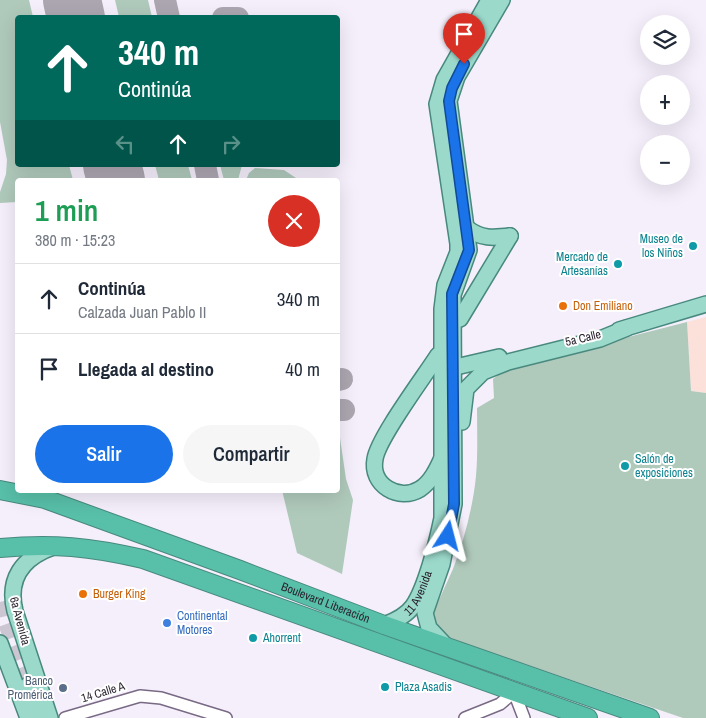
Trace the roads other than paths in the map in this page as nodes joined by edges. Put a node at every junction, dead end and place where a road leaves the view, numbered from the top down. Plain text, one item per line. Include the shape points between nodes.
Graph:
1 (489, 0) edge
2 (502, 0) edge
3 (443, 108) junction
4 (467, 228) junction
5 (706, 304) edge
6 (460, 319) dead end
7 (626, 328) junction
8 (438, 355) dead end
9 (460, 366) dead end
10 (437, 377) dead end
11 (412, 396) junction
12 (443, 456) junction
13 (0, 478) edge
14 (7, 491) edge
15 (16, 493) edge
16 (454, 504) junction
17 (59, 545) junction
18 (0, 548) edge
19 (384, 626) junction
20 (0, 643) edge
21 (444, 645) junction
22 (28, 686) tunnel mouth
23 (514, 692) junction
24 (28, 718) edge
25 (40, 718) edge
26 (50, 718) edge
27 (65, 718) edge
28 (226, 718) edge
29 (464, 718) edge
30 (524, 718) edge
31 (588, 718) edge
32 (650, 718) edge

1 - 3 main road via 444,80
2 - 3 main road via 457,77
3 - 4 main road, 11 Avenida
3 - 12 main road, 11 Avenida via 458,244 445,285 442,308
4 - 6 main road via 485,238 510,236
4 - 16 main road, 11 Avenida via 469,250 452,294
5 - 7 main road, 5a Calle
7 - 9 main road, 5a Calle
7 - 16 main road via 600,339 494,366 473,380 463,398 463,477
8 - 11 main road
10 - 11 main road
11 - 12 main road via 377,451 374,460 378,478 391,492 411,493 429,480
12 - 19 main road, 11 Avenida via 442,518 417,598 406,614
13 - 14 highway
15 - 19 highway, Boulevard Liberación via 45,499 231,566
16 - 21 main road, 11 Avenida via 442,564 425,613 429,628
17 - 18 highway, Boulevard Liberación
17 - 23 highway, Boulevard Liberación via 143,559
17 - 26 main road, 6a Avenida via 30,558 15,579 12,593
19 - 21 highway, Boulevard Liberación
20 - 24 main road, 6a Avenida
21 - 32 highway, Boulevard Liberación
22 - 25 main road
23 - 29 street via 500,704
23 - 30 street
23 - 31 highway, Boulevard Liberación
27 - 28 street, 14 Calle A via 140,696 178,703

